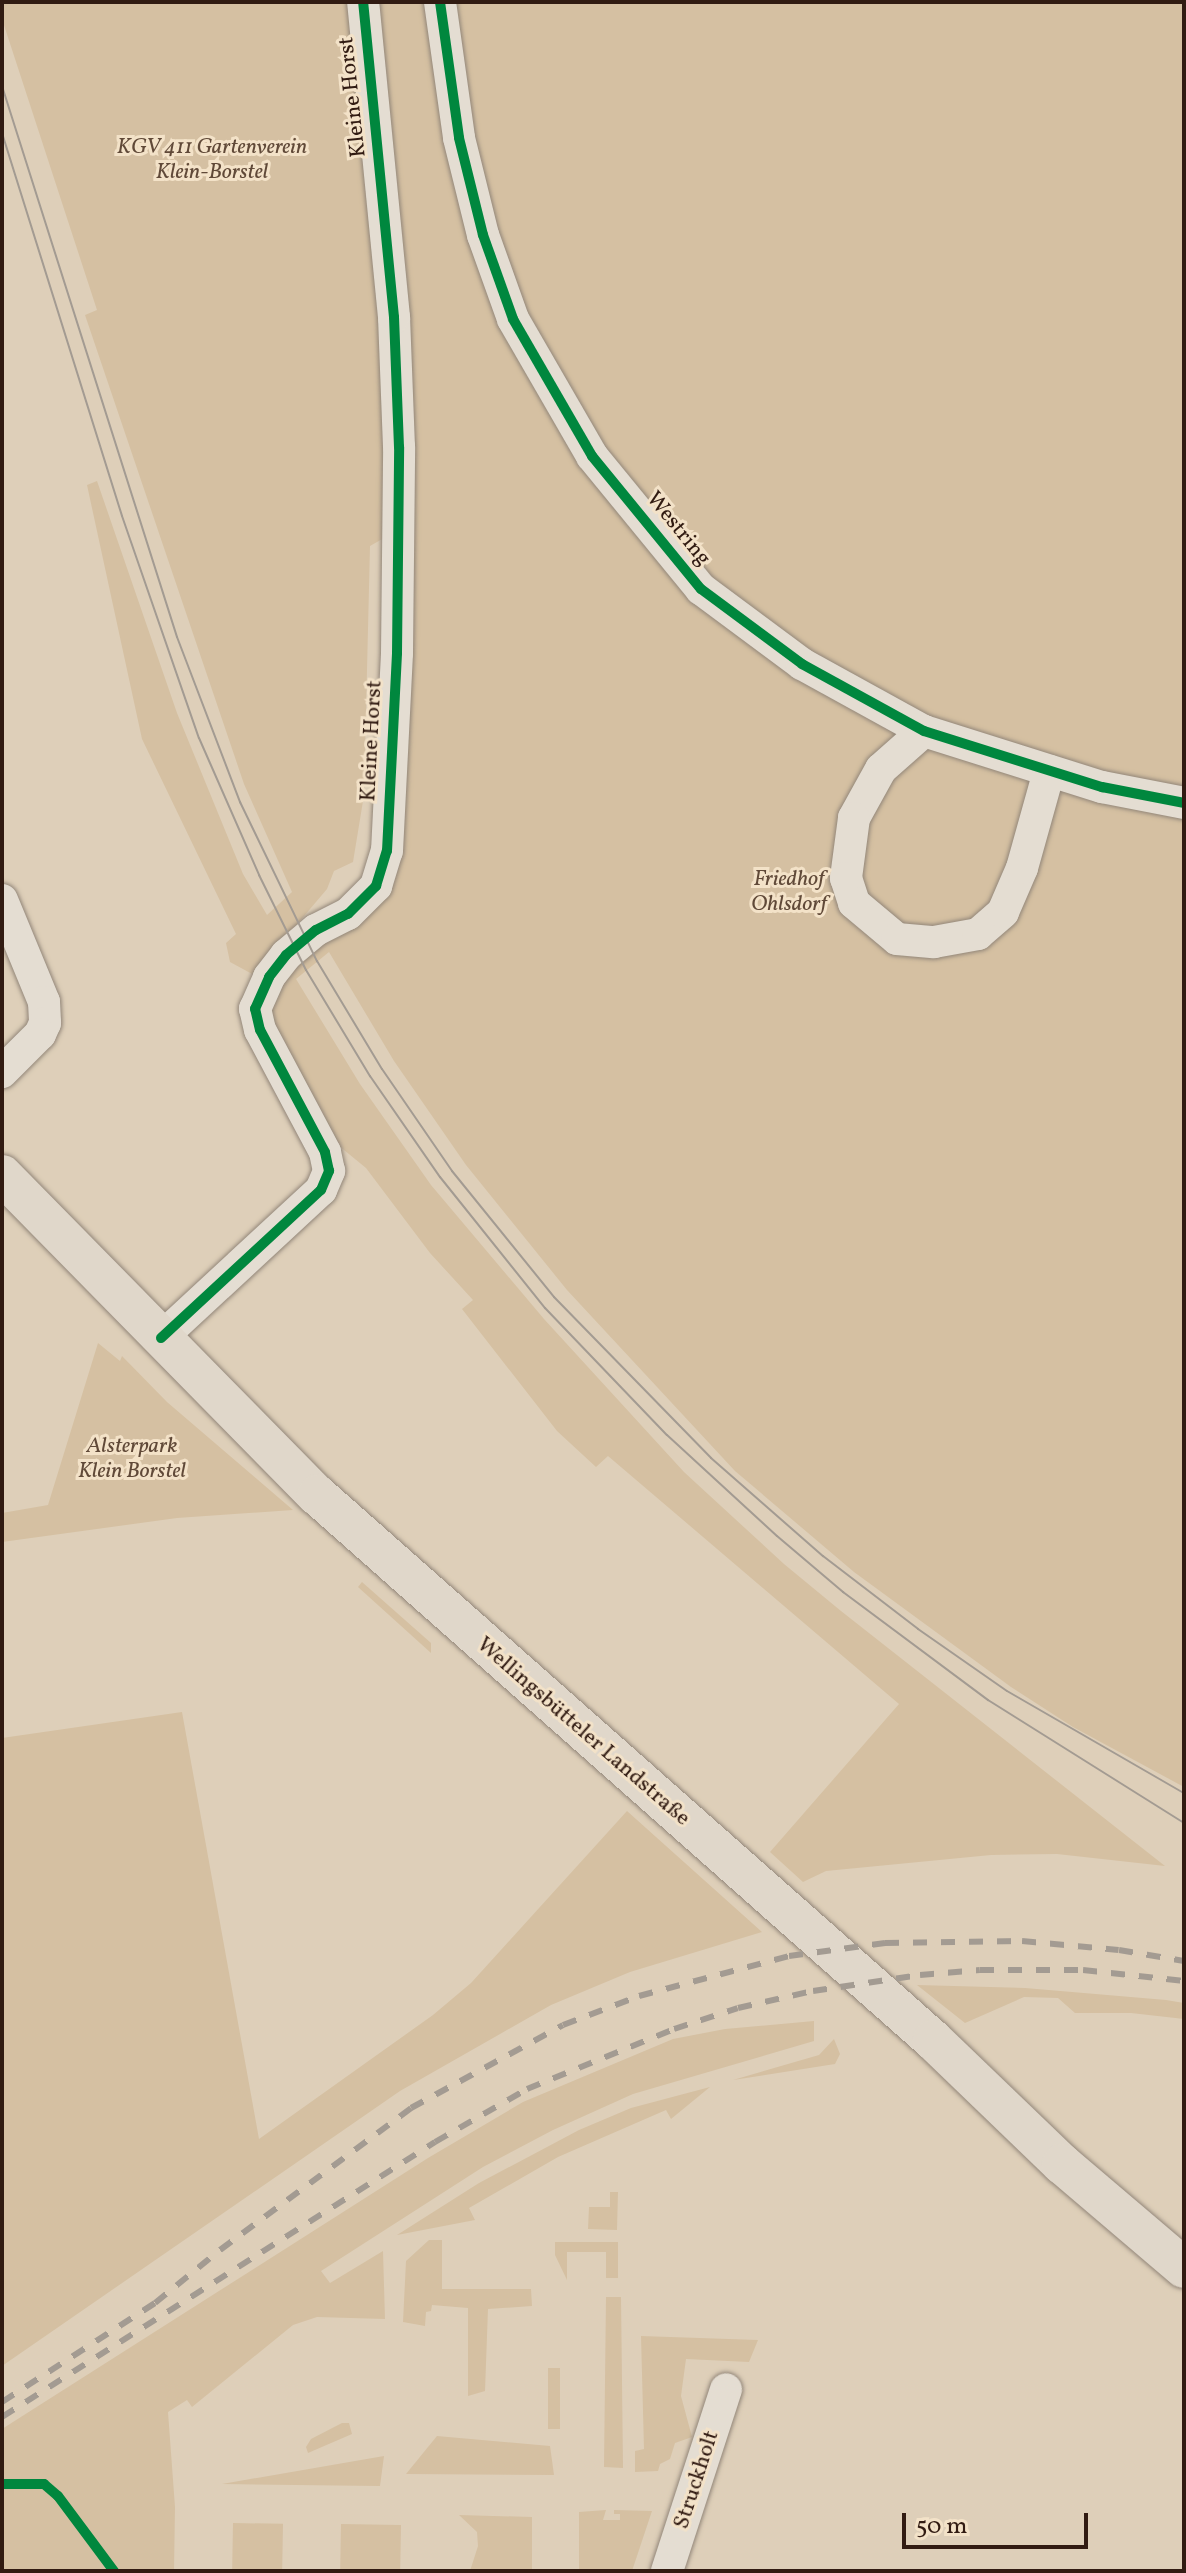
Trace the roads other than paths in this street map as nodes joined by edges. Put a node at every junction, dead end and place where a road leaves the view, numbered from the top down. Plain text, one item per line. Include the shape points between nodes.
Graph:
1 (363, 2) edge
2 (440, 2) edge
3 (924, 731) junction
4 (1049, 771) junction
5 (1184, 803) edge
6 (2, 900) edge
7 (2, 1072) edge
8 (2, 1175) edge
9 (161, 1338) junction
10 (1184, 2268) edge
11 (726, 2389) dead end
12 (667, 2571) edge

1 - 9 street, Kleine Horst via 394,317 399,447 397,653 387,851 376,886 348,914 316,930 286,955 255,1009 260,1030 325,1152 329,1171 321,1190
2 - 3 street, Westring via 459,138 483,235 513,319 592,456 701,589 802,664
3 - 4 street, Westring
3 - 4 street via 881,769 854,818 846,878 854,903 897,939 934,942 978,934 1003,912 1022,868
4 - 5 street, Westring
6 - 7 street via 44,1002 45,1023
8 - 9 main road, Wellingsbütteler Landstraße
9 - 10 main road, Wellingsbütteler Landstraße via 317,1495
11 - 12 street, Struckholt

